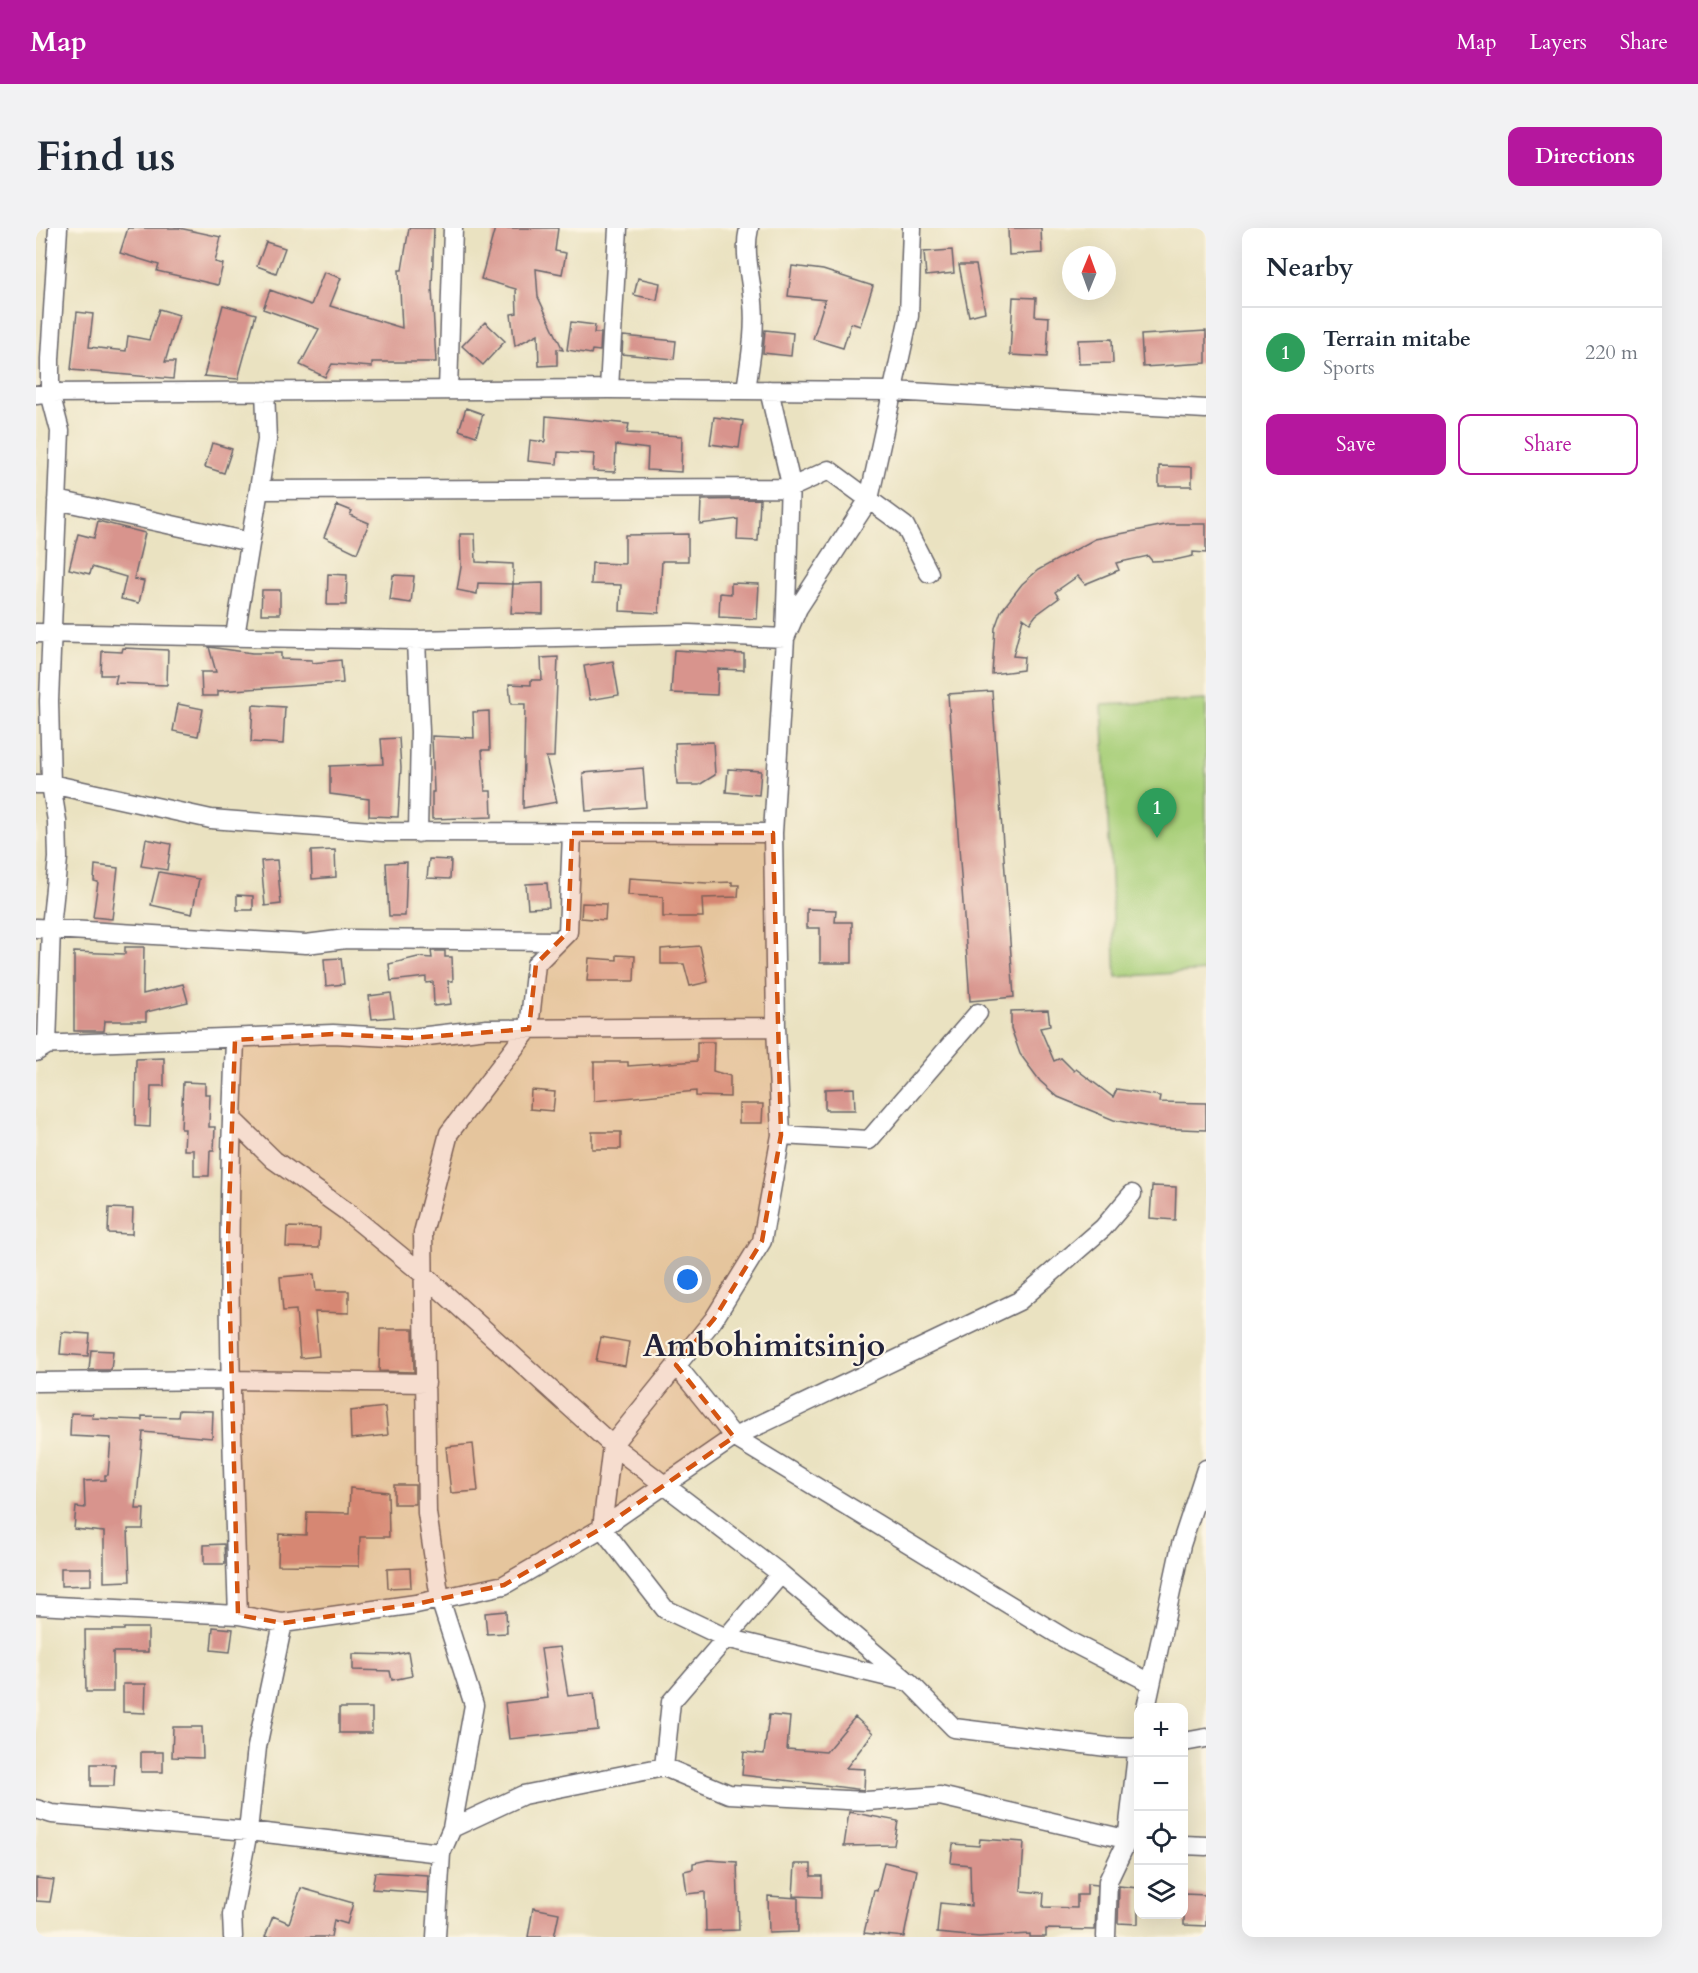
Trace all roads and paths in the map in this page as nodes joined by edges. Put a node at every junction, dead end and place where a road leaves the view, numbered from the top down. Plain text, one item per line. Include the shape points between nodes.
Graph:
1 (58, 228) edge
2 (453, 228) edge
3 (618, 228) edge
4 (749, 228) edge
5 (912, 228) edge
6 (609, 389) junction
7 (448, 390) junction
8 (746, 390) junction
9 (769, 390) junction
10 (265, 391) junction
11 (892, 391) junction
12 (43, 394) edge
13 (1206, 409) edge
14 (790, 488) junction
15 (259, 490) junction
16 (869, 499) junction
17 (57, 500) junction
18 (250, 542) junction
19 (929, 573) dead end
20 (44, 633) edge
21 (235, 636) junction
22 (785, 638) junction
23 (416, 640) junction
24 (44, 784) edge
25 (418, 832) junction
26 (572, 833) junction
27 (773, 833) junction
28 (44, 928) edge
29 (559, 941) junction
30 (978, 1013) dead end
31 (776, 1027) junction
32 (529, 1029) junction
33 (235, 1040) junction
34 (40, 1047) edge
35 (232, 1119) junction
36 (781, 1135) junction
37 (1132, 1194) dead end
38 (424, 1275) junction
39 (676, 1365) junction
40 (229, 1380) junction
41 (36, 1382) edge
42 (426, 1383) junction
43 (734, 1437) junction
44 (612, 1445) junction
45 (1206, 1469) edge
46 (662, 1486) junction
47 (602, 1528) junction
48 (781, 1574) junction
49 (440, 1599) junction
50 (36, 1605) edge
51 (238, 1616) junction
52 (283, 1623) junction
53 (726, 1638) junction
54 (909, 1682) junction
55 (1151, 1683) junction
56 (1147, 1703) edge
57 (1206, 1738) edge
58 (1188, 1741) edge
59 (1134, 1748) edge
60 (1137, 1757) edge
61 (664, 1767) junction
62 (36, 1809) edge
63 (452, 1828) junction
64 (248, 1831) junction
65 (1132, 1841) edge
66 (1188, 1845) edge
67 (1206, 1846) edge
68 (441, 1853) junction
69 (233, 1937) edge
70 (436, 1937) edge
71 (1106, 1937) edge

1 - 12 street via 50,359
2 - 7 street
3 - 6 street
4 - 8 street via 745,248 754,338
5 - 11 street via 909,316
6 - 7 street
6 - 8 street
7 - 10 street
8 - 9 street
9 - 11 street
9 - 14 street
10 - 12 street
10 - 15 street via 267,440
11 - 13 street
11 - 16 street
12 - 17 street via 60,430
14 - 15 street
14 - 16 street via 829,470
14 - 22 street
15 - 18 street
16 - 19 street via 905,526
16 - 22 street via 798,608
17 - 18 street
17 - 20 street
18 - 21 street
20 - 21 street
20 - 24 street via 49,701
21 - 23 street
22 - 23 street via 689,634
22 - 27 street
23 - 25 street via 420,732
24 - 25 street via 211,819
24 - 28 street via 57,821 58,858
25 - 26 street
26 - 27 street
26 - 29 street via 568,932
27 - 31 street
28 - 29 street via 306,944 346,939
28 - 34 street
29 - 32 street via 536,964
30 - 36 street via 869,1140
31 - 32 street
31 - 36 street
32 - 33 street via 487,1029 410,1038 333,1034
32 - 38 street via 449,1133 423,1233
33 - 34 street
33 - 35 street
35 - 38 street via 274,1160 346,1211
35 - 40 street
36 - 39 street via 762,1241 714,1318
37 - 43 street via 1103,1228 1019,1301
38 - 42 street
38 - 44 street
39 - 43 street
39 - 44 street
40 - 41 street
40 - 42 street
40 - 51 street
42 - 49 street via 427,1513
43 - 46 street
43 - 55 street via 1069,1641
44 - 46 street
44 - 47 street
45 - 55 street via 1181,1545
46 - 47 street
46 - 48 street
47 - 49 street via 504,1585
47 - 53 street via 665,1609
48 - 53 street
48 - 54 street
49 - 52 street
49 - 63 street via 474,1705
50 - 51 street
51 - 52 street
52 - 64 street via 257,1747
53 - 54 street
53 - 61 street via 671,1702
54 - 59 street via 954,1728
55 - 56 street
57 - 58 street
60 - 65 street
61 - 63 street via 523,1795
61 - 65 street via 729,1794 866,1801 940,1796
62 - 64 street via 52,1814
63 - 68 street
64 - 68 street
64 - 69 street via 232,1915
65 - 71 street via 1108,1881
66 - 67 street
68 - 70 street

